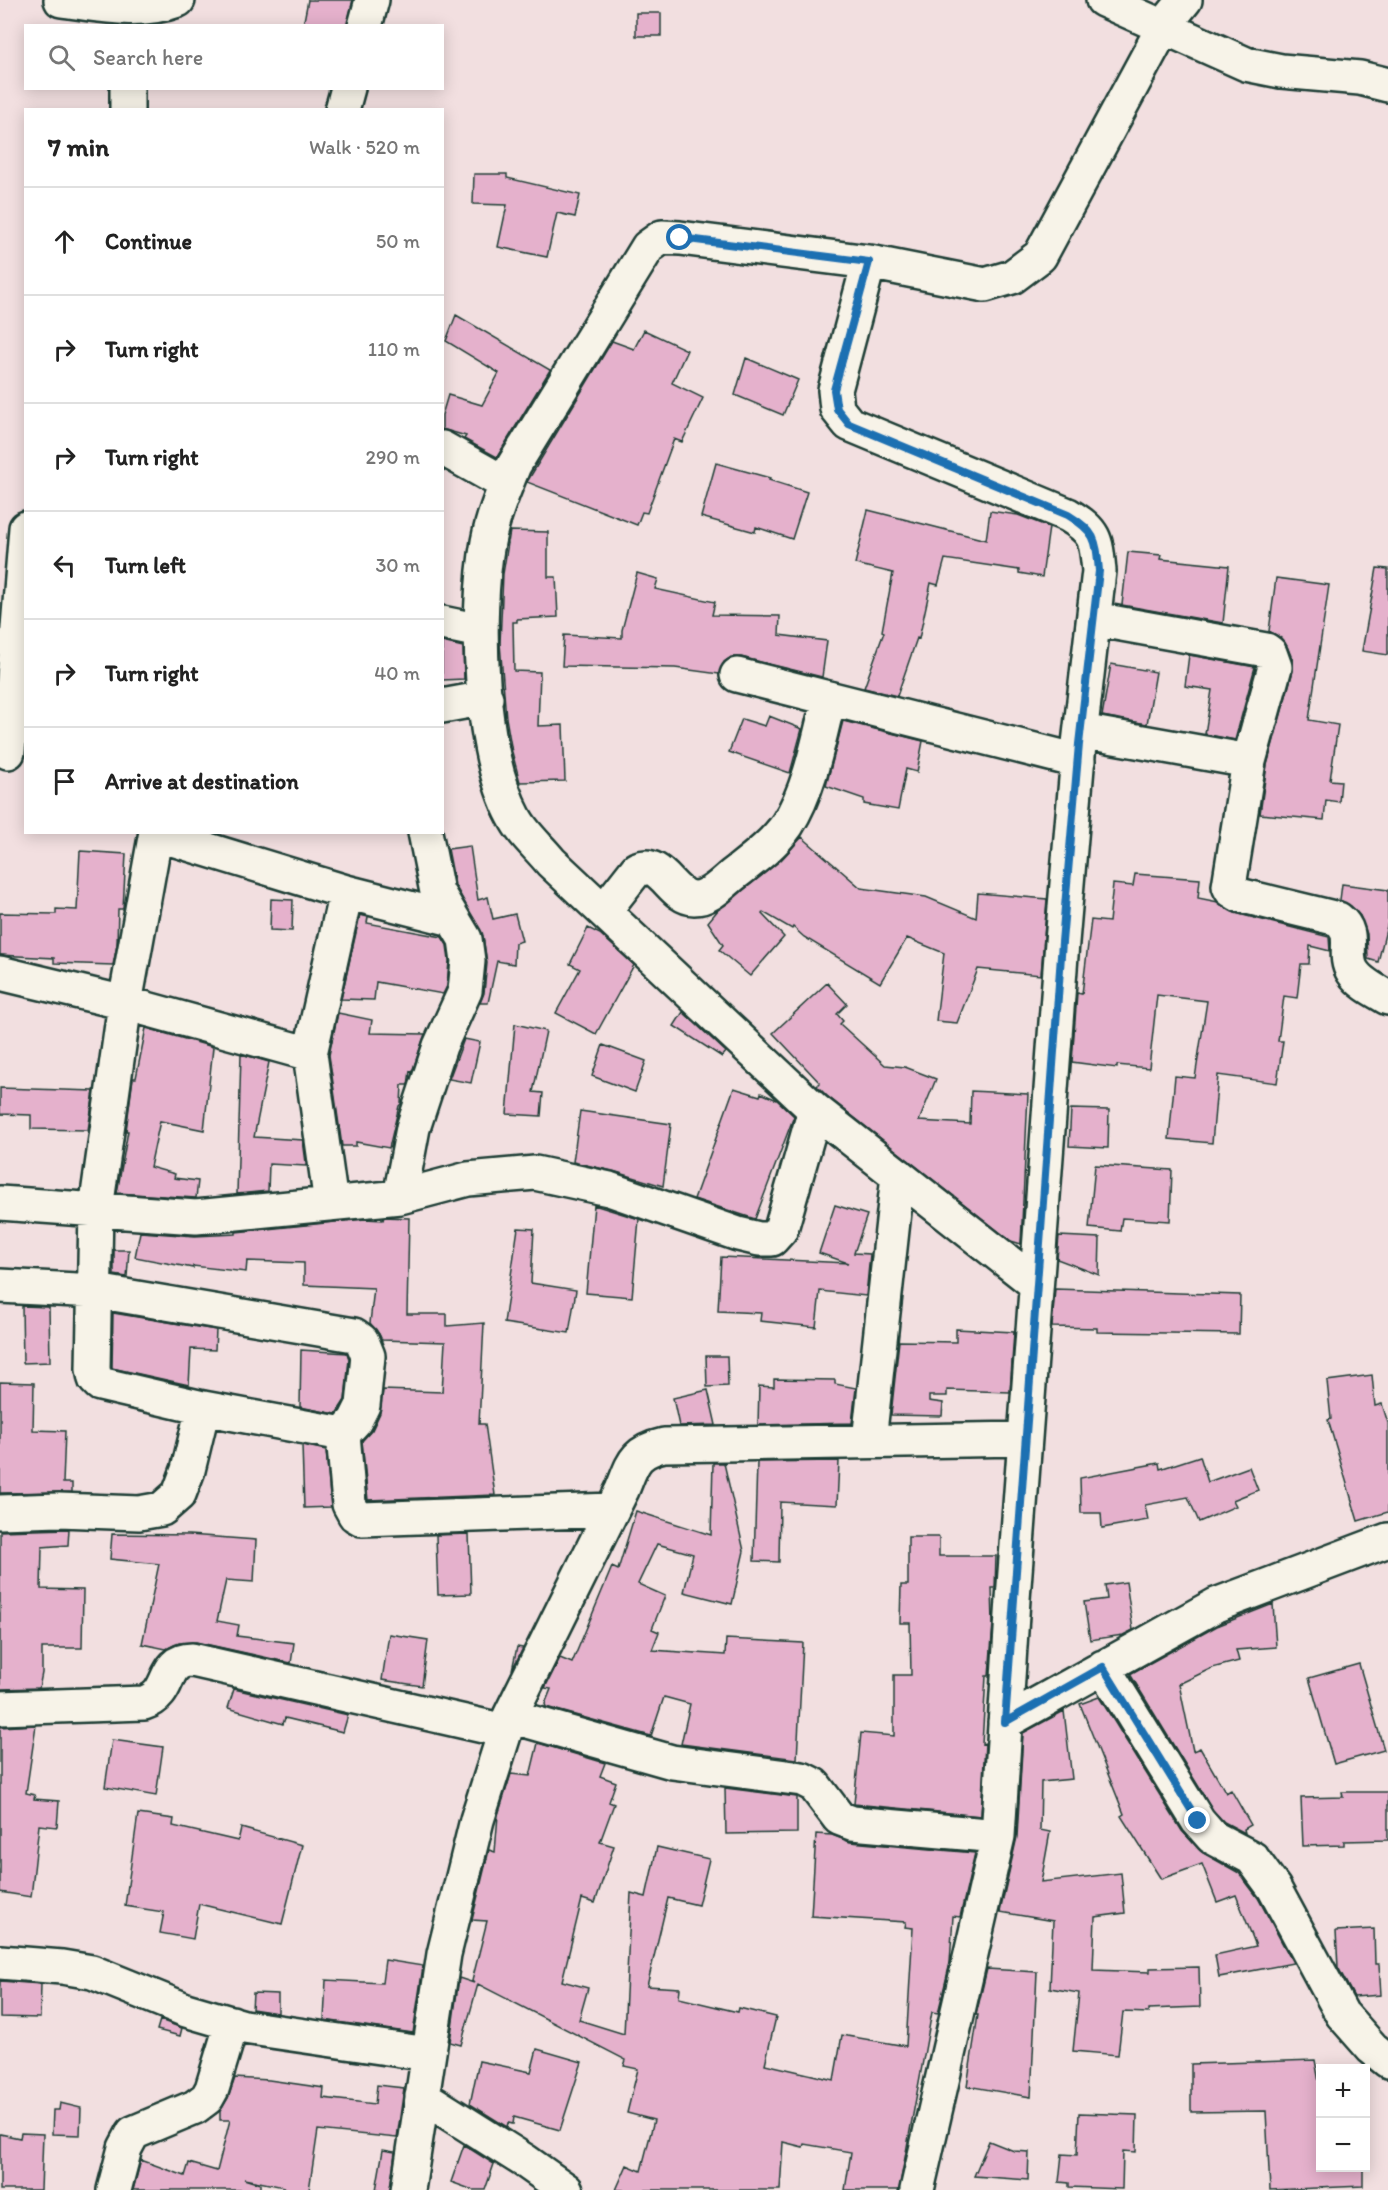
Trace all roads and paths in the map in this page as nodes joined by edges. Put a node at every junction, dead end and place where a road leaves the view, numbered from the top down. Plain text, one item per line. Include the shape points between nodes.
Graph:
1 (61, 0) edge
2 (178, 0) edge
3 (372, 0) edge
4 (1103, 0) edge
5 (1185, 0) edge
6 (128, 17) edge
7 (366, 24) edge
8 (1164, 26) junction
9 (1388, 85) edge
10 (128, 90) edge
11 (347, 90) edge
12 (128, 108) edge
13 (343, 108) edge
14 (869, 262) junction
15 (444, 449) edge
16 (506, 484) junction
17 (24, 546) edge
18 (16, 617) edge
19 (1094, 619) junction
20 (444, 623) edge
21 (480, 631) junction
22 (737, 675) dead end
23 (486, 698) junction
24 (829, 698) junction
25 (444, 706) edge
26 (1080, 746) junction
27 (11, 752) edge
28 (1248, 761) junction
29 (156, 834) edge
30 (159, 834) edge
31 (425, 834) edge
32 (346, 892) junction
33 (604, 911) junction
34 (452, 919) junction
35 (0, 973) edge
36 (1388, 998) edge
37 (125, 1003) junction
38 (310, 1054) junction
39 (815, 1110) junction
40 (897, 1175) junction
41 (400, 1197) junction
42 (0, 1203) edge
43 (331, 1204) junction
44 (96, 1209) junction
45 (1036, 1284) junction
46 (0, 1286) edge
47 (96, 1290) junction
48 (203, 1408) junction
49 (343, 1434) junction
50 (1025, 1439) junction
51 (869, 1441) junction
52 (612, 1510) junction
53 (0, 1512) edge
54 (1388, 1540) edge
55 (1103, 1667) junction
56 (0, 1708) edge
57 (1005, 1722) junction
58 (508, 1724) junction
59 (998, 1836) junction
60 (0, 1962) edge
61 (232, 2023) junction
62 (428, 2054) junction
63 (1388, 2061) edge
64 (422, 2096) junction
65 (114, 2190) edge
66 (408, 2190) edge
67 (566, 2190) edge
68 (917, 2190) edge

1 - 6 street
2 - 6 street
3 - 7 street
4 - 8 street
5 - 8 street
8 - 9 street via 1246,64
8 - 14 street via 1041,256 1012,277 985,285
10 - 12 street
11 - 13 street
14 - 16 street via 662,237 648,247
14 - 19 street via 834,390 837,409 849,424 1068,515 1088,527 1097,544 1099,571
15 - 16 street
16 - 21 street via 488,543
17 - 18 street
18 - 27 street
19 - 26 street
19 - 28 street via 1270,653 1275,667
20 - 21 street
21 - 23 street
22 - 24 street
23 - 25 street
23 - 33 street via 499,786 514,818 551,862
24 - 26 street
24 - 33 street via 808,781 788,824 772,843 712,893 696,898 686,897 654,868 644,866 637,869
26 - 28 street
26 - 45 street
28 - 36 street via 1231,890 1338,919 1349,933 1351,970 1359,980
29 - 37 street
30 - 32 street
31 - 34 street via 438,892
32 - 34 street
32 - 38 street
33 - 39 street
34 - 41 street via 465,939 465,991 440,1046 413,1128
35 - 37 street
37 - 38 street
37 - 44 street
38 - 43 street
39 - 40 street
39 - 41 street via 781,1229 772,1239 738,1234 609,1189 535,1173 468,1179
40 - 45 street
40 - 51 street
41 - 43 street
42 - 44 street
43 - 44 street via 196,1216
44 - 47 street
45 - 50 street
46 - 47 street
47 - 48 street via 93,1369 100,1384
47 - 49 street via 354,1335 362,1341 368,1356 363,1405
48 - 49 street
48 - 53 street via 179,1494 162,1509 139,1513
49 - 52 street via 349,1504 362,1519
50 - 51 street
50 - 57 street
51 - 52 street via 651,1448 636,1457
52 - 58 street
54 - 55 street via 1216,1605
55 - 57 street
55 - 63 street via 1198,1821 1212,1838 1252,1858 1274,1888 1342,2014
56 - 58 street via 144,1703 160,1694 176,1663 192,1660
57 - 59 street
58 - 59 street via 672,1762 802,1779 814,1785 839,1818 852,1823
58 - 62 street via 477,1820 444,1954
59 - 68 street
60 - 61 street via 92,1972 177,2007
61 - 62 street
61 - 65 street via 207,2098 195,2107 133,2133
62 - 64 street
64 - 66 street
64 - 67 street

